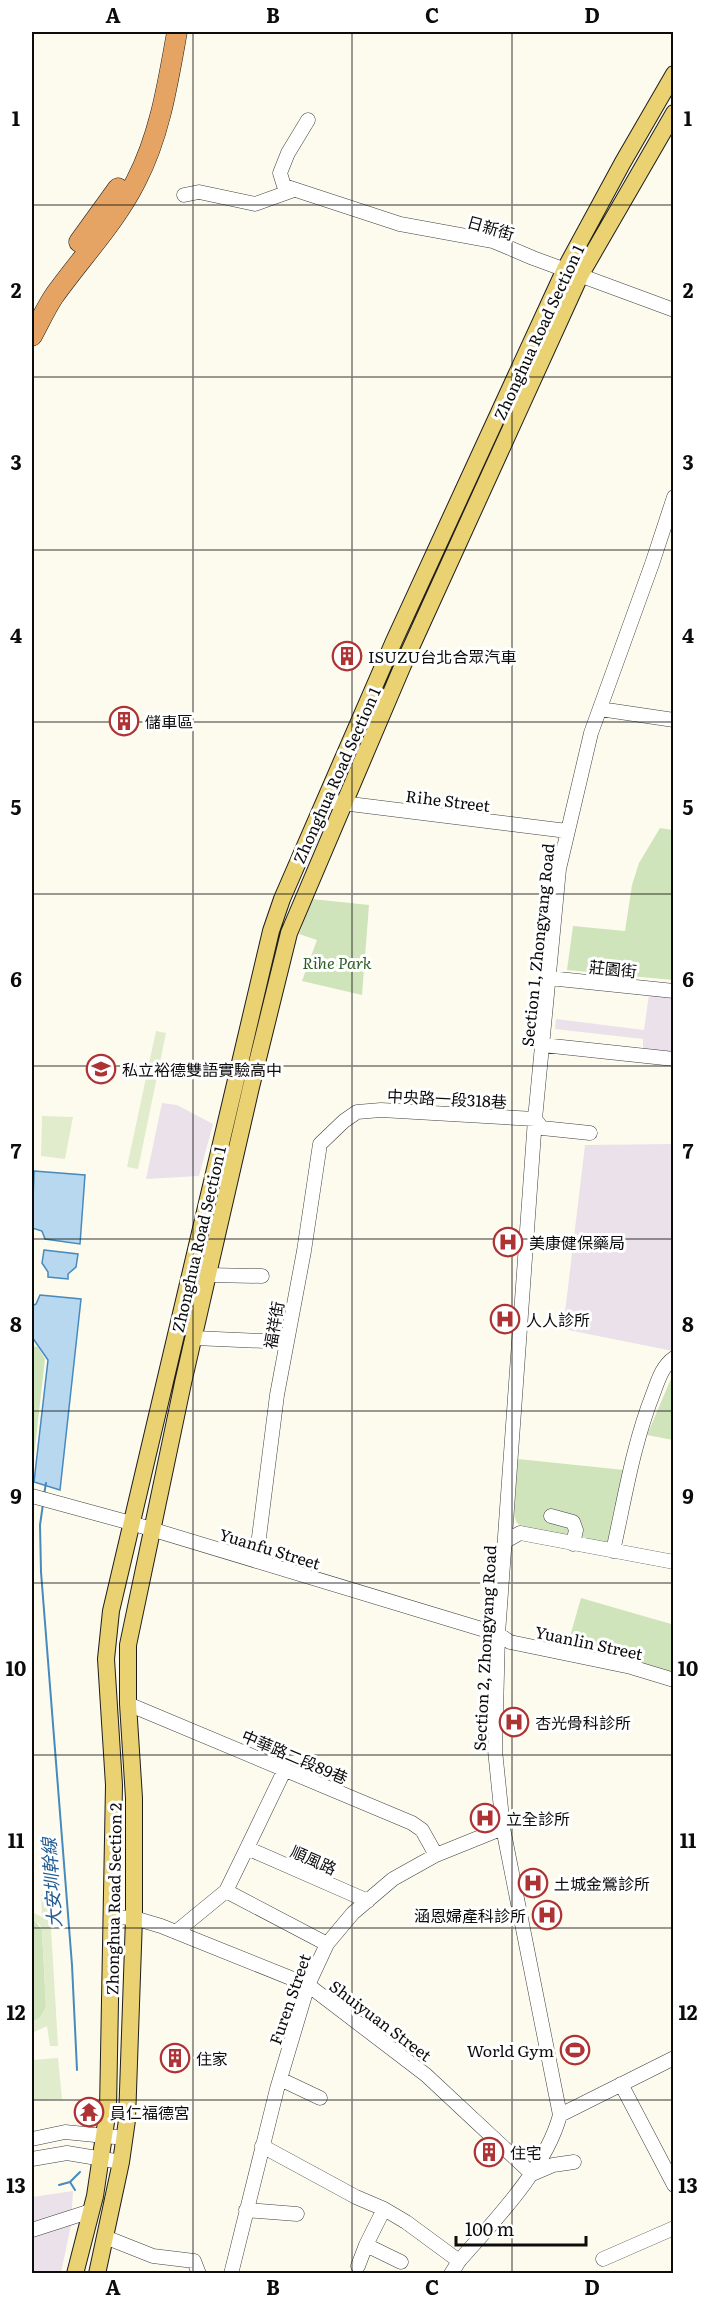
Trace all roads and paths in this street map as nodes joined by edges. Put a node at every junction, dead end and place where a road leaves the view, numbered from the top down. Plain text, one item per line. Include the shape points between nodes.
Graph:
1 (165, 32) edge
2 (177, 32) edge
3 (674, 74) edge
4 (674, 113) edge
5 (308, 120) dead end
6 (294, 190) junction
7 (184, 195) dead end
8 (573, 272) junction
9 (32, 309) edge
10 (674, 310) edge
11 (32, 336) edge
12 (674, 497) edge
13 (600, 709) junction
14 (674, 720) edge
15 (326, 801) junction
16 (343, 804) junction
17 (567, 831) junction
18 (549, 978) junction
19 (674, 991) edge
20 (543, 1045) junction
21 (674, 1059) edge
22 (357, 1112) joint
23 (535, 1119) junction
24 (590, 1133) dead end
25 (528, 1234) joint
26 (208, 1275) junction
27 (262, 1276) dead end
28 (194, 1338) junction
29 (287, 1342) junction
30 (670, 1360) edge
31 (32, 1496) edge
32 (551, 1516) dead end
33 (131, 1523) junction
34 (151, 1529) junction
35 (506, 1541) junction
36 (573, 1544) junction
37 (613, 1551) junction
38 (256, 1561) junction
39 (674, 1562) edge
40 (498, 1634) junction
41 (674, 1680) edge
42 (128, 1704) junction
43 (285, 1769) junction
44 (503, 1828) junction
45 (248, 1848) junction
46 (436, 1855) junction
47 (226, 1891) junction
48 (368, 1901) junction
49 (112, 1917) junction
50 (134, 1918) junction
51 (176, 1932) junction
52 (327, 1944) junction
53 (308, 1985) junction
54 (674, 2058) edge
55 (280, 2079) junction
56 (621, 2084) junction
57 (320, 2098) dead end
58 (560, 2115) junction
59 (104, 2135) junction
60 (124, 2138) junction
61 (32, 2139) edge
62 (262, 2146) junction
63 (101, 2158) junction
64 (32, 2159) edge
65 (121, 2162) junction
66 (574, 2162) dead end
67 (532, 2174) junction
68 (674, 2185) edge
69 (384, 2209) junction
70 (246, 2210) junction
71 (91, 2211) junction
72 (297, 2214) dead end
73 (674, 2228) edge
74 (32, 2230) edge
75 (105, 2237) junction
76 (366, 2245) junction
77 (603, 2259) dead end
78 (459, 2260) junction
79 (401, 2262) dead end
80 (358, 2266) dead end
81 (75, 2274) edge
82 (97, 2274) edge
83 (199, 2274) edge
84 (231, 2274) edge
85 (451, 2274) edge

1 - 9 highway via 150,119 121,184
2 - 11 highway via 153,141 136,181 53,298
3 - 8 main road, Zhonghua Road Section 1 via 623,162
4 - 8 main road, Zhonghua Road Section 1
5 - 6 street via 280,173 284,186
6 - 7 street via 255,204 199,192
6 - 8 street, 日新街 via 400,224 493,241
8 - 10 street, 日新街
8 - 15 main road, Zhonghua Road Section 1 via 394,641
8 - 16 main road, Zhonghua Road Section 1
12 - 13 street, Section 1, Zhongyang Road
13 - 14 street
13 - 17 street, Section 1, Zhongyang Road
15 - 16 street, Rihe Street
15 - 33 main road, Zhonghua Road Section 1 via 271,931
16 - 17 street, Rihe Street
16 - 26 main road, Zhonghua Road Section 1 via 289,933
17 - 18 street, Section 1, Zhongyang Road via 559,869
18 - 19 street, 莊園街
18 - 20 street, Section 1, Zhongyang Road
20 - 21 street
20 - 23 street, Section 1, Zhongyang Road
22 - 23 street, 中央路一段318巷
22 - 29 street, 福祥街 via 320,1144
23 - 24 street, 中央路一段318巷 via 542,1128
23 - 25 street, Section 1, Zhongyang Road
25 - 35 street, Section 2, Zhongyang Road
26 - 27 street
26 - 28 main road, Zhonghua Road Section 1
28 - 29 street
28 - 34 main road, Zhonghua Road Section 1
29 - 38 street, 福祥街
30 - 37 street via 640,1426
31 - 33 street, Yuanfu Street
32 - 36 street via 573,1522
33 - 34 street, Yuanfu Street
33 - 49 main road, Zhonghua Road Section 2 via 111,1611 106,1659 114,1785
34 - 38 street, Yuanfu Street
34 - 42 main road, Zhonghua Road Section 2 via 128,1645
35 - 36 street via 520,1533
35 - 40 street, Section 2, Zhongyang Road
36 - 37 street
37 - 39 street
38 - 40 street, Yuanfu Street
40 - 41 street, Yuanlin Street via 510,1642
40 - 44 street, Section 2, Zhongyang Road via 495,1750
42 - 43 street, 中華路二段89巷
42 - 50 main road, Zhonghua Road Section 2 via 134,1798
43 - 45 street
43 - 46 street, 中華路二段89巷 via 412,1822 422,1830
44 - 46 street, Furen Street
44 - 58 street, Section 2, Zhongyang Road
45 - 47 street
45 - 48 street, 順風路
46 - 48 street, Furen Street via 393,1879
47 - 51 street
47 - 52 street
48 - 52 street, Furen Street
49 - 50 street, Shuiyuan Street
49 - 59 main road, Zhonghua Road Section 2 via 108,2109
50 - 51 street, Shuiyuan Street
50 - 60 main road, Zhonghua Road Section 2
51 - 53 street, Shuiyuan Street
52 - 53 street, Furen Street
53 - 55 street, Furen Street
53 - 67 street, Shuiyuan Street via 426,2074
54 - 56 street
55 - 57 street
55 - 62 street, Furen Street
56 - 58 street
56 - 68 street
58 - 67 street via 555,2134
59 - 60 street
59 - 61 street via 65,2132
59 - 63 main road, Zhonghua Road Section 2
60 - 65 main road, Zhonghua Road Section 2
62 - 69 street
62 - 70 street, Furen Street
63 - 64 street via 67,2153
63 - 65 street
63 - 71 main road, Zhonghua Road Section 2
65 - 75 main road, Zhonghua Road Section 2
66 - 67 street
67 - 78 street
69 - 76 street
69 - 78 street
70 - 72 street
70 - 84 street, Furen Street
71 - 74 street
71 - 81 main road, Zhonghua Road Section 2
73 - 77 street
75 - 82 main road, Zhonghua Road Section 2
75 - 83 street via 153,2256 194,2261
76 - 79 street
76 - 80 street
78 - 85 street

